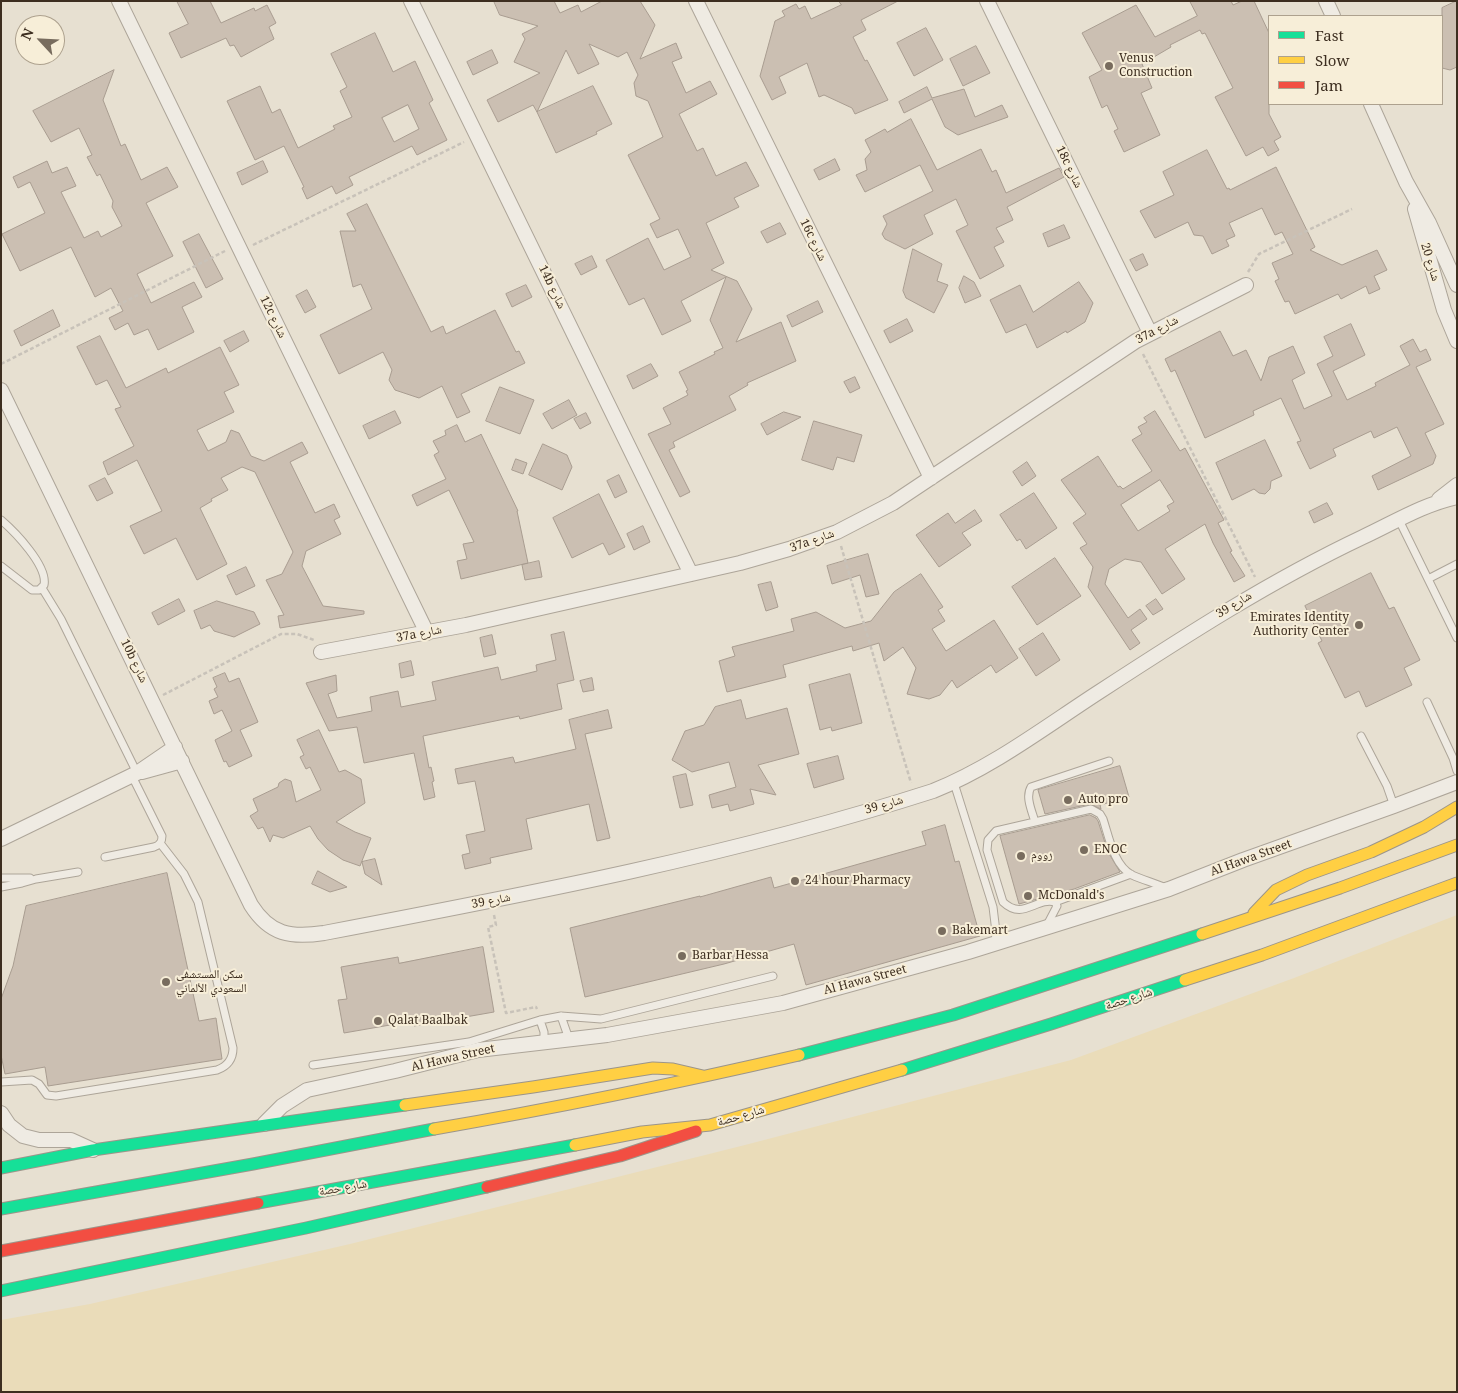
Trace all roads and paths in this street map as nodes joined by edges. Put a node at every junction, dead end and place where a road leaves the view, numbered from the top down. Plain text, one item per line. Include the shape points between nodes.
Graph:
1 (119, 1) edge
2 (411, 1) edge
3 (696, 1) edge
4 (987, 1) edge
5 (1326, 1) edge
6 (1332, 15) edge
7 (1371, 105) edge
8 (478, 135) junction
9 (1406, 182) junction
10 (1352, 209) dead end
11 (239, 248) junction
12 (1457, 285) edge
13 (1242, 287) joint
14 (1150, 332) junction
15 (1136, 341) junction
16 (1457, 341) edge
17 (1, 364) edge
18 (1, 390) edge
19 (931, 478) junction
20 (1457, 485) edge
21 (1457, 497) edge
22 (1433, 504) junction
23 (1, 520) edge
24 (1399, 520) junction
25 (837, 532) junction
26 (1457, 564) edge
27 (1, 566) edge
28 (691, 574) junction
29 (1428, 579) junction
30 (42, 588) junction
31 (1261, 590) junction
32 (427, 633) junction
33 (1457, 638) edge
34 (325, 651) joint
35 (153, 701) junction
36 (1427, 702) dead end
37 (1361, 736) dead end
38 (175, 747) junction
39 (182, 761) junction
40 (1109, 761) dead end
41 (1457, 771) edge
42 (134, 774) junction
43 (1457, 782) edge
44 (954, 783) junction
45 (915, 797) junction
46 (1394, 806) junction
47 (1457, 807) edge
48 (1035, 822) junction
49 (1, 840) edge
50 (160, 843) junction
51 (1457, 845) edge
52 (105, 857) dead end
53 (78, 872) dead end
54 (1131, 874) junction
55 (1, 878) edge
56 (36, 879) junction
57 (1457, 883) edge
58 (1, 887) edge
59 (1169, 888) junction
60 (491, 901) junction
61 (1055, 902) junction
62 (1250, 916) junction
63 (273, 928) joint
64 (1044, 929) junction
65 (995, 944) junction
66 (773, 976) dead end
67 (561, 1016) junction
68 (540, 1020) junction
69 (569, 1040) junction
70 (544, 1042) junction
71 (313, 1065) dead end
72 (703, 1076) junction
73 (1, 1082) edge
74 (1, 1113) edge
75 (264, 1124) junction
76 (710, 1125) junction
77 (93, 1150) junction
78 (57, 1157) junction
79 (1, 1160) edge
80 (1, 1168) edge
81 (1, 1209) edge
82 (1, 1251) edge
83 (1, 1291) edge

1 - 11 street, 12c شارع
2 - 8 street, 14b شارع
3 - 19 street, 16c شارع
4 - 14 street, 18c شارع
5 - 6 street
7 - 9 street, شارع 20
8 - 11 path
8 - 28 street, 14b شارع
9 - 12 street, شارع 20
9 - 16 street, شارع 20 via 1444,310
10 - 13 path via 1258,254
11 - 17 path
11 - 32 street, 12c شارع
13 - 14 street, 37a شارع
14 - 15 street, 37a شارع
15 - 19 street, 37a شارع
15 - 31 path
18 - 35 street, 10b شارع
19 - 25 street, 37a شارع via 893,503
20 - 22 street, شارع 39
21 - 22 street, شارع 39
22 - 24 street, شارع 39
23 - 30 lane via 35,560 45,578
24 - 29 lane
24 - 31 street, شارع 39
25 - 28 street, 37a شارع via 789,550
25 - 45 path
26 - 29 lane
27 - 30 lane via 32,590
28 - 32 street, 37a شارع
29 - 33 lane
30 - 42 lane via 61,619
31 - 44 street, شارع 39
32 - 34 street, 37a شارع
34 - 35 path via 314,639 281,634
35 - 38 street, 10b شارع
36 - 41 lane
37 - 46 lane
38 - 39 street, 10b شارع
38 - 42 street
39 - 42 street
39 - 63 street, 10b شارع via 252,905
40 - 48 lane via 1031,787 1028,797
42 - 49 street
42 - 50 lane via 162,836
43 - 46 street, Al Hawa Street
44 - 45 street, شارع 39
44 - 65 lane via 993,907
45 - 60 street, شارع 39 via 716,852
46 - 59 street, Al Hawa Street
47 - 62 main road via 1371,852 1276,890
48 - 54 lane via 1085,809 1096,811 1103,819 1118,860
48 - 61 lane via 996,831 988,840 987,850 1003,902 1008,906 1019,910
50 - 52 lane
50 - 73 lane via 184,874 198,902 233,1048 231,1060 217,1070 56,1096 47,1095 32,1080
51 - 62 main road via 1340,888
53 - 56 lane
54 - 59 lane
54 - 61 lane
55 - 56 lane
56 - 58 lane
57 - 76 main road, شارع حصة via 1164,988 938,1059
59 - 64 street, Al Hawa Street
60 - 63 street, شارع 39 via 307,936 283,933
60 - 68 path via 496,925 488,927 506,1013 536,1007
61 - 64 lane via 1057,906
62 - 72 main road via 1163,948 953,1015
64 - 65 street, Al Hawa Street
65 - 69 street, Al Hawa Street via 783,1002
66 - 67 lane via 601,1019
67 - 68 lane
67 - 69 lane
68 - 70 lane
68 - 71 lane via 469,1042
69 - 70 street, Al Hawa Street
70 - 75 street, Al Hawa Street via 478,1050 307,1090 282,1106
72 - 75 main road via 653,1068
72 - 81 main road via 529,1113
74 - 77 street via 9,1125 23,1136 39,1140 71,1140
75 - 77 main road
76 - 82 main road, شارع حصة via 642,1132
76 - 83 main road via 644,1149 449,1197
77 - 78 main road
78 - 79 main road
78 - 80 main road

